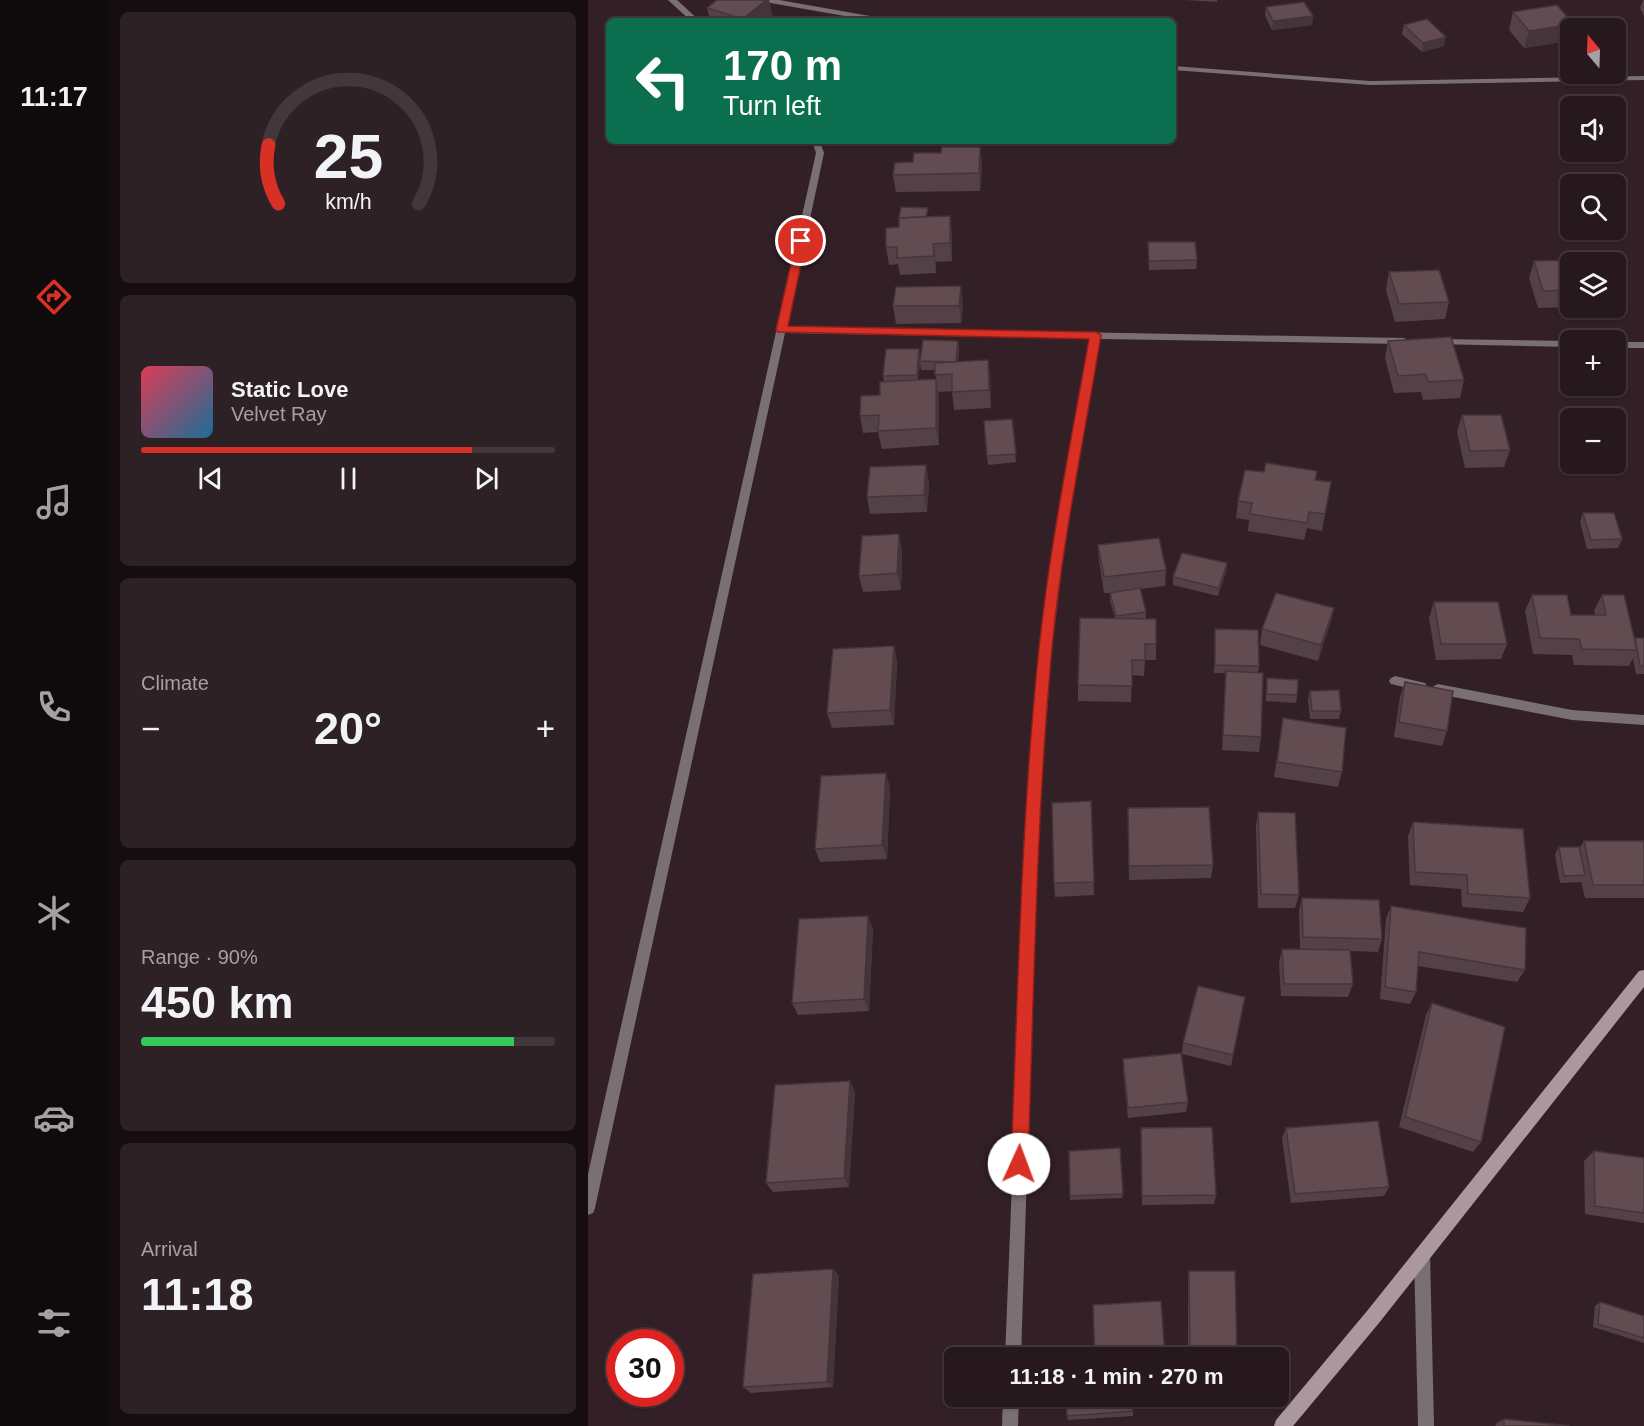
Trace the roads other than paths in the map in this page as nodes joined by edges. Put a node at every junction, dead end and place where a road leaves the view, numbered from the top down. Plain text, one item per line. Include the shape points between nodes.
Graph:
1 (672, 0) edge
2 (765, 0) edge
3 (693, 18) edge
4 (870, 18) edge
5 (1176, 68) edge
6 (1644, 78) edge
7 (817, 144) edge
8 (782, 330) junction
9 (1096, 335) junction
10 (1416, 341) edge
11 (1428, 341) edge
12 (1560, 344) edge
13 (1626, 345) edge
14 (1644, 345) edge
15 (1395, 681) dead end
16 (1644, 720) edge
17 (1644, 976) edge
18 (588, 1208) edge
19 (1422, 1253) junction
20 (1012, 1347) edge
21 (1011, 1407) edge
22 (1010, 1426) edge
23 (1282, 1426) edge
24 (1426, 1426) edge

1 - 3 street
2 - 4 street
5 - 6 street via 1370,83
7 - 8 street via 820,153
8 - 9 street
8 - 18 street
9 - 10 street
9 - 20 street via 1046,647 1032,831
11 - 12 street
13 - 14 street
15 - 16 street via 1572,715
17 - 19 main road
19 - 23 main road
19 - 24 street
21 - 22 street

